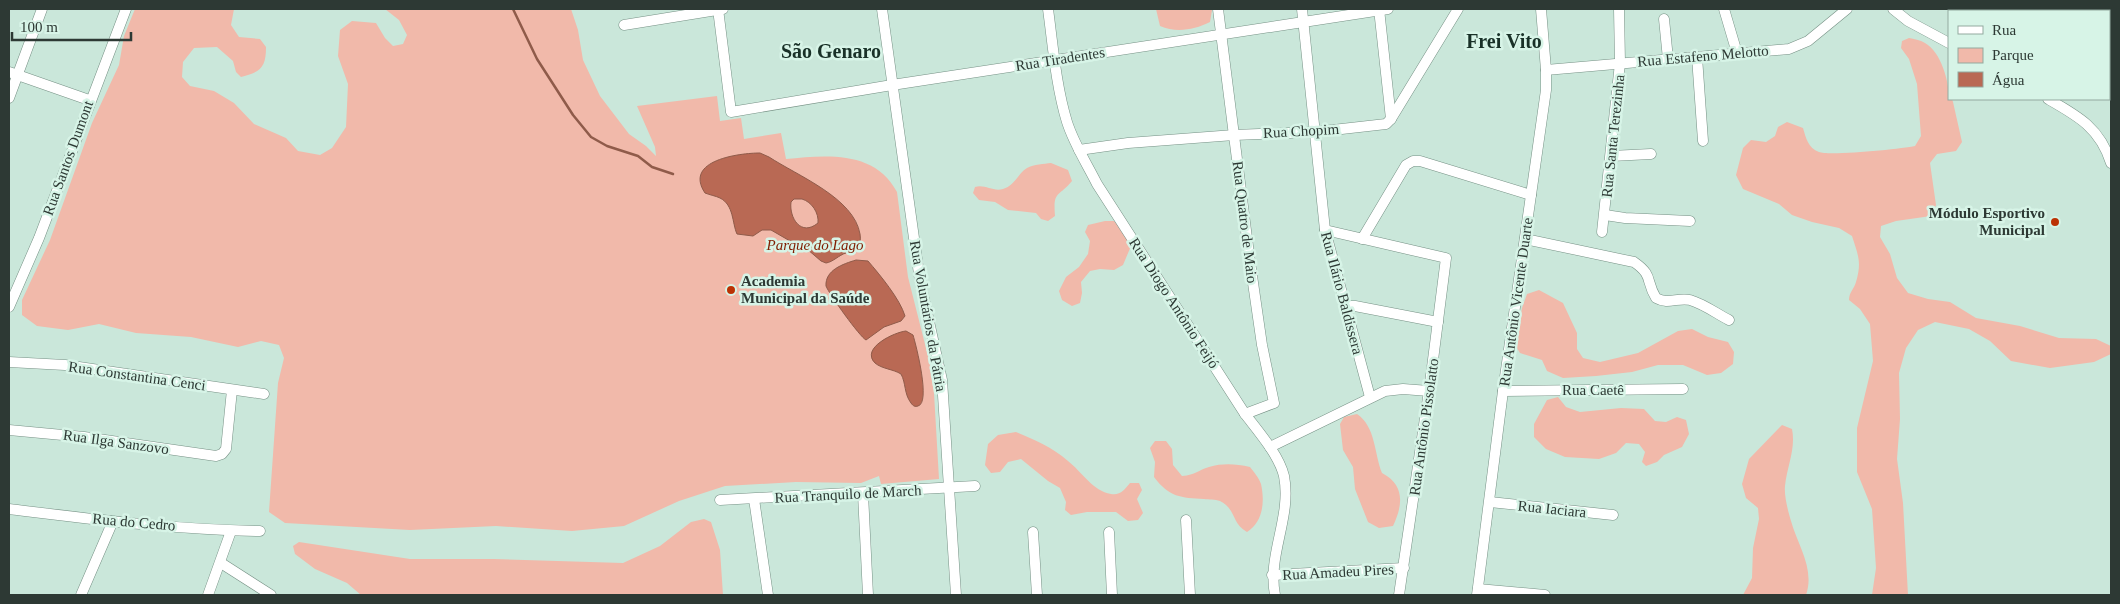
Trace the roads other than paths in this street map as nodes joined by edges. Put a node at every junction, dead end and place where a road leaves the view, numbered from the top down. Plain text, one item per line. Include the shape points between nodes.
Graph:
1 (42, 9) edge
2 (126, 9) edge
3 (720, 9) edge
4 (882, 9) edge
5 (1048, 9) edge
6 (1218, 9) edge
7 (1302, 9) edge
8 (1382, 9) edge
9 (1458, 9) edge
10 (1541, 9) edge
11 (1618, 9) edge
12 (1724, 9) edge
13 (1847, 9) edge
14 (1894, 9) edge
15 (1664, 19) dead end
16 (1304, 22) junction
17 (624, 25) dead end
18 (1221, 35) junction
19 (1948, 42) edge
20 (1737, 53) junction
21 (1697, 57) junction
22 (1668, 59) junction
23 (1055, 60) junction
24 (1620, 63) junction
25 (1546, 70) junction
26 (13, 74) edge
27 (892, 85) junction
28 (9, 98) edge
29 (89, 100) junction
30 (2050, 100) edge
31 (1391, 119) junction
32 (1316, 132) junction
33 (1234, 135) junction
34 (1703, 141) dead end
35 (1079, 150) junction
36 (1651, 154) dead end
37 (1611, 156) junction
38 (2111, 163) edge
39 (1532, 195) junction
40 (1605, 214) junction
41 (1690, 221) dead end
42 (1325, 230) junction
43 (1602, 232) dead end
44 (1362, 239) junction
45 (1525, 239) junction
46 (1344, 306) junction
47 (9, 307) edge
48 (1729, 320) dead end
49 (1438, 322) junction
50 (9, 362) edge
51 (232, 390) junction
52 (1683, 390) dead end
53 (1429, 391) junction
54 (1503, 391) junction
55 (264, 394) dead end
56 (1370, 397) junction
57 (1245, 414) junction
58 (9, 430) edge
59 (1270, 447) junction
60 (975, 486) dead end
61 (949, 488) junction
62 (863, 494) junction
63 (754, 499) junction
64 (720, 500) dead end
65 (1490, 502) junction
66 (9, 509) edge
67 (1613, 515) dead end
68 (1186, 520) dead end
69 (113, 521) junction
70 (231, 531) junction
71 (260, 531) dead end
72 (1033, 532) dead end
73 (1109, 532) dead end
74 (221, 563) junction
75 (1404, 568) junction
76 (1272, 575) junction
77 (1478, 592) edge
78 (81, 595) edge
79 (208, 595) edge
80 (271, 595) edge
81 (768, 595) edge
82 (868, 595) edge
83 (956, 595) edge
84 (1036, 595) edge
85 (1112, 595) edge
86 (1190, 595) edge
87 (1275, 595) edge
88 (1399, 595) edge
89 (1545, 595) edge

1 - 26 street
2 - 29 street, Rua Santos Dumont
3 - 17 street
3 - 27 street, Rua Tiradentes via 731,112
4 - 27 street, Rua Voluntários da Pátria
5 - 23 street, Rua Diogo Antônio Feijó
6 - 18 street, Rua Quatro de Maio
7 - 16 street, Rua Ilário Baldissera
8 - 16 street, Rua Tiradentes
8 - 31 street
9 - 31 street
10 - 25 street, Rua Antônio Vicente Duarte
11 - 24 street, Rua Santa Terezinha
12 - 20 street
13 - 20 street, Rua Estafeno Melotto via 1808,41 1789,49
14 - 19 street via 1908,21
15 - 22 street
16 - 18 street, Rua Tiradentes
16 - 32 street, Rua Ilário Baldissera
18 - 23 street, Rua Tiradentes
18 - 33 street, Rua Quatro de Maio
20 - 21 street, Rua Estafeno Melotto
21 - 22 street, Rua Estafeno Melotto
21 - 34 street
22 - 24 street, Rua Estafeno Melotto
23 - 27 street, Rua Tiradentes
23 - 35 street, Rua Diogo Antônio Feijó via 1068,124
24 - 25 street, Rua Estafeno Melotto
24 - 37 street, Rua Santa Terezinha
25 - 39 street, Rua Antônio Vicente Duarte
26 - 28 street
26 - 29 street
27 - 61 street, Rua Voluntários da Pátria via 920,280 942,380
29 - 47 street, Rua Santos Dumont via 39,238
30 - 38 street via 2097,133
31 - 32 street, Rua Chopim via 1386,124
32 - 33 street, Rua Chopim
32 - 42 street, Rua Ilário Baldissera
33 - 35 street, Rua Chopim
33 - 57 street, Rua Quatro de Maio via 1262,344 1274,403
35 - 57 street, Rua Diogo Antônio Feijó via 1097,184
36 - 37 street
37 - 40 street, Rua Santa Terezinha
39 - 44 street via 1413,161 1406,166
39 - 45 street, Rua Antônio Vicente Duarte
40 - 41 street
40 - 43 street, Rua Santa Terezinha
42 - 44 street
42 - 46 street, Rua Ilário Baldissera
44 - 49 street, Rua Antônio Pissolatto via 1446,258
45 - 48 street via 1634,262 1646,271 1656,298 1670,302 1691,300
45 - 54 street, Rua Antônio Vicente Duarte
46 - 49 street
46 - 56 street, Rua Ilário Baldissera
49 - 53 street, Rua Antônio Pissolatto
50 - 51 street, Rua Constantina Cenci via 65,365
51 - 55 street, Rua Constantina Cenci
51 - 58 street, Rua Ilga Sanzovo via 226,449 216,456
52 - 54 street, Rua Caetê
53 - 56 street via 1394,390
53 - 75 street, Rua Antônio Pissolatto
54 - 65 street, Rua Antônio Vicente Duarte
56 - 59 street
57 - 59 street, Rua Diogo Antônio Feijó
59 - 76 street, Rua Diogo Antônio Feijó via 1284,474 1286,495
60 - 61 street, Rua Tranquilo de March
61 - 62 street, Rua Tranquilo de March
61 - 83 street, Rua Voluntários da Pátria
62 - 63 street, Rua Tranquilo de March
62 - 82 street
63 - 64 street, Rua Tranquilo de March
63 - 81 street
65 - 67 street, Rua Iaciara
65 - 77 street, Rua Antônio Vicente Duarte
66 - 69 street, Rua do Cedro
68 - 86 street
69 - 70 street, Rua do Cedro
69 - 78 street
70 - 71 street, Rua do Cedro
70 - 74 street
72 - 84 street
73 - 85 street
74 - 79 street
74 - 80 street
75 - 76 street, Rua Amadeu Pires
75 - 88 street, Rua Antônio Pissolatto
76 - 87 street, Rua Diogo Antônio Feijó
77 - 89 street

